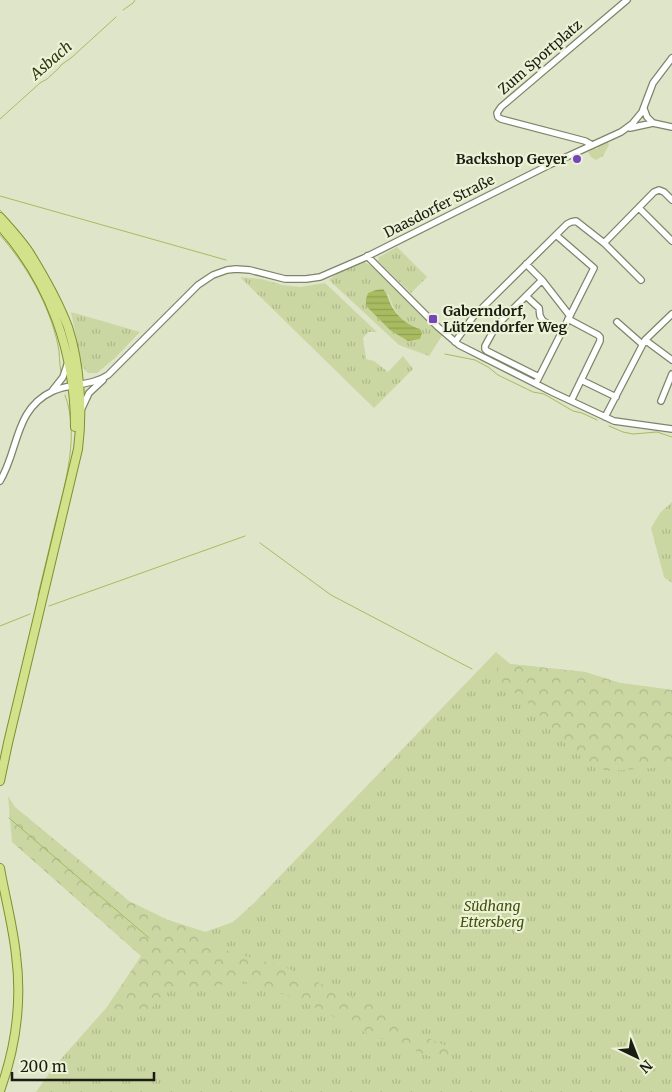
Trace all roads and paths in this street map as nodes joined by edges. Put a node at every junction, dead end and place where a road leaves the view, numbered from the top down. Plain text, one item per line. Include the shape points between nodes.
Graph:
1 (627, 0) edge
2 (672, 58) edge
3 (644, 109) junction
4 (653, 123) junction
5 (672, 127) edge
6 (627, 128) junction
7 (592, 145) junction
8 (672, 200) edge
9 (639, 208) junction
10 (0, 217) edge
11 (0, 226) edge
12 (556, 235) junction
13 (672, 241) edge
14 (604, 243) junction
15 (367, 256) junction
16 (526, 264) junction
17 (542, 280) junction
18 (641, 280) dead end
19 (526, 296) junction
20 (672, 314) edge
21 (569, 318) junction
22 (617, 322) dead end
23 (562, 331) junction
24 (455, 342) junction
25 (644, 342) junction
26 (68, 360) junction
27 (672, 360) edge
28 (672, 374) edge
29 (539, 377) junction
30 (105, 378) junction
31 (581, 380) junction
32 (536, 383) junction
33 (76, 385) junction
34 (52, 392) junction
35 (616, 397) junction
36 (571, 401) junction
37 (661, 401) dead end
38 (80, 412) junction
39 (605, 417) junction
40 (672, 429) edge
41 (74, 466) junction
42 (0, 481) edge
43 (0, 781) edge
44 (0, 868) edge
45 (0, 1091) edge

1 - 7 street, Zum Sportplatz via 497,113 501,119
2 - 3 street, Daasdorfer Straße via 653,83
3 - 4 street
3 - 6 street, Daasdorfer Straße
4 - 5 street
4 - 6 street
6 - 7 street, Daasdorfer Straße
7 - 15 street, Daasdorfer Straße
8 - 9 street via 659,190
9 - 13 street
9 - 14 street
10 - 33 main road via 28,251 58,303 73,347
11 - 26 main road via 23,254 42,286
12 - 14 street via 576,221
12 - 16 street
12 - 21 street via 594,268
14 - 18 street
15 - 24 street
15 - 30 street, Daasdorfer Straße via 320,277 306,279 285,279 236,269 213,275 198,285
16 - 17 street
16 - 24 street via 473,317
17 - 19 street
17 - 21 street
19 - 23 street via 539,308 543,321
19 - 29 street via 496,326 485,349
20 - 25 street
21 - 23 street
21 - 31 street via 600,338
22 - 25 street
23 - 29 street
24 - 32 street
25 - 27 street
25 - 35 street
26 - 33 main road
26 - 34 street via 63,377
28 - 37 street
29 - 32 street
30 - 33 street
30 - 38 street, Daasdorfer Straße via 86,397
31 - 35 street
31 - 36 street
32 - 36 street
33 - 34 street
33 - 38 main road
33 - 41 main road
34 - 42 street via 38,401 26,415
35 - 39 street
36 - 39 street
38 - 41 main road
39 - 40 street via 622,423
41 - 43 main road
44 - 45 main road via 18,980 15,1035

